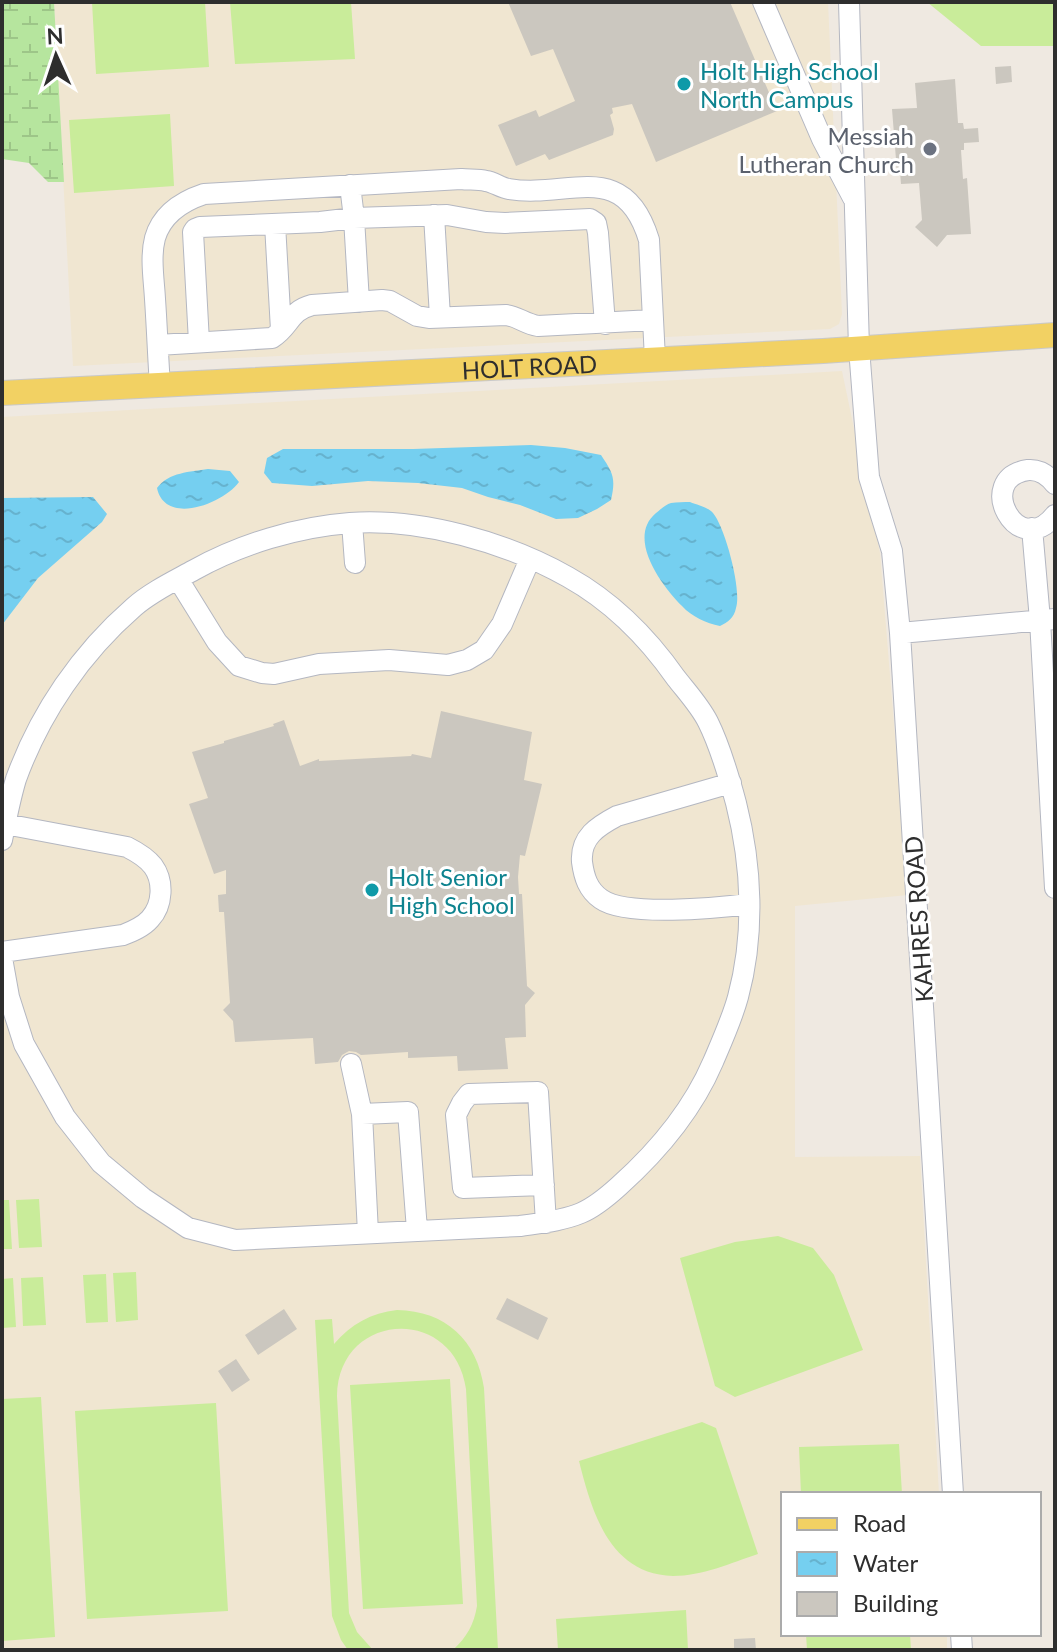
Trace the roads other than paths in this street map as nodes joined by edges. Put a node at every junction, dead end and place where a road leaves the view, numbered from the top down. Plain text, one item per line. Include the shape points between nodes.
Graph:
1 (763, 2) edge
2 (849, 2) edge
3 (350, 185) junction
4 (855, 201) junction
5 (434, 215) junction
6 (354, 218) junction
7 (275, 224) junction
8 (359, 302) junction
9 (440, 317) junction
10 (653, 320) junction
11 (605, 324) junction
12 (281, 330) junction
13 (1055, 335) edge
14 (199, 342) junction
15 (158, 345) junction
16 (859, 348) junction
17 (655, 359) junction
18 (160, 386) junction
19 (2, 393) edge
20 (1055, 484) edge
21 (1055, 515) edge
22 (352, 523) junction
23 (1032, 528) junction
24 (530, 559) junction
25 (355, 563) dead end
26 (178, 579) junction
27 (1048, 620) edge
28 (900, 633) junction
29 (731, 783) junction
30 (4, 832) edge
31 (1055, 888) edge
32 (749, 904) junction
33 (2, 952) edge
34 (2, 958) edge
35 (351, 1064) dead end
36 (362, 1114) junction
37 (544, 1185) junction
38 (546, 1223) junction
39 (417, 1230) junction
40 (368, 1233) junction
41 (953, 1492) edge

1 - 4 street
2 - 4 street, KAHRES ROAD
3 - 6 street
3 - 10 street via 461,179 508,189 585,186 620,195 634,207 649,240
3 - 15 street via 204,194 179,205 155,238
4 - 16 street, KAHRES ROAD
5 - 6 street
5 - 9 street
5 - 11 street via 486,222 590,219 598,233
6 - 7 street
6 - 8 street
7 - 12 street
7 - 14 street via 193,232
8 - 9 street via 390,301 417,316
8 - 12 street via 303,307
9 - 11 street via 506,315 538,326
10 - 11 street
10 - 17 street
12 - 14 street via 272,338
13 - 16 main road, HOLT ROAD
14 - 15 street
15 - 18 street
16 - 17 main road, HOLT ROAD
16 - 28 street, KAHRES ROAD via 869,477 892,551
17 - 18 main road, HOLT ROAD
18 - 19 main road, HOLT ROAD
20 - 23 street via 1050,476 1033,470 1005,486 1004,511 1021,527
21 - 23 street
22 - 24 street via 446,531
22 - 25 street
22 - 26 street via 270,538
23 - 27 street
24 - 26 street via 502,624 484,650 448,665 389,660 319,664 274,674 239,666 217,642
24 - 29 street via 569,577 641,634 707,720
26 - 30 street via 136,605 69,677 38,728 16,781
27 - 28 street
27 - 31 street
28 - 41 street, KAHRES ROAD
29 - 32 street via 743,831
29 - 32 street via 601,825 587,838 584,876 603,901 620,907
30 - 33 street via 127,847 154,867 161,895 151,919 123,935
32 - 38 street via 738,997 689,1107 641,1166 606,1197 582,1213
34 - 40 street via 24,1044 56,1103 101,1163 143,1198 188,1228 235,1240
35 - 36 street
36 - 39 street via 408,1112
36 - 40 street
37 - 37 street via 538,1092 469,1094 456,1115 463,1188
37 - 38 street
38 - 39 street
39 - 40 street

